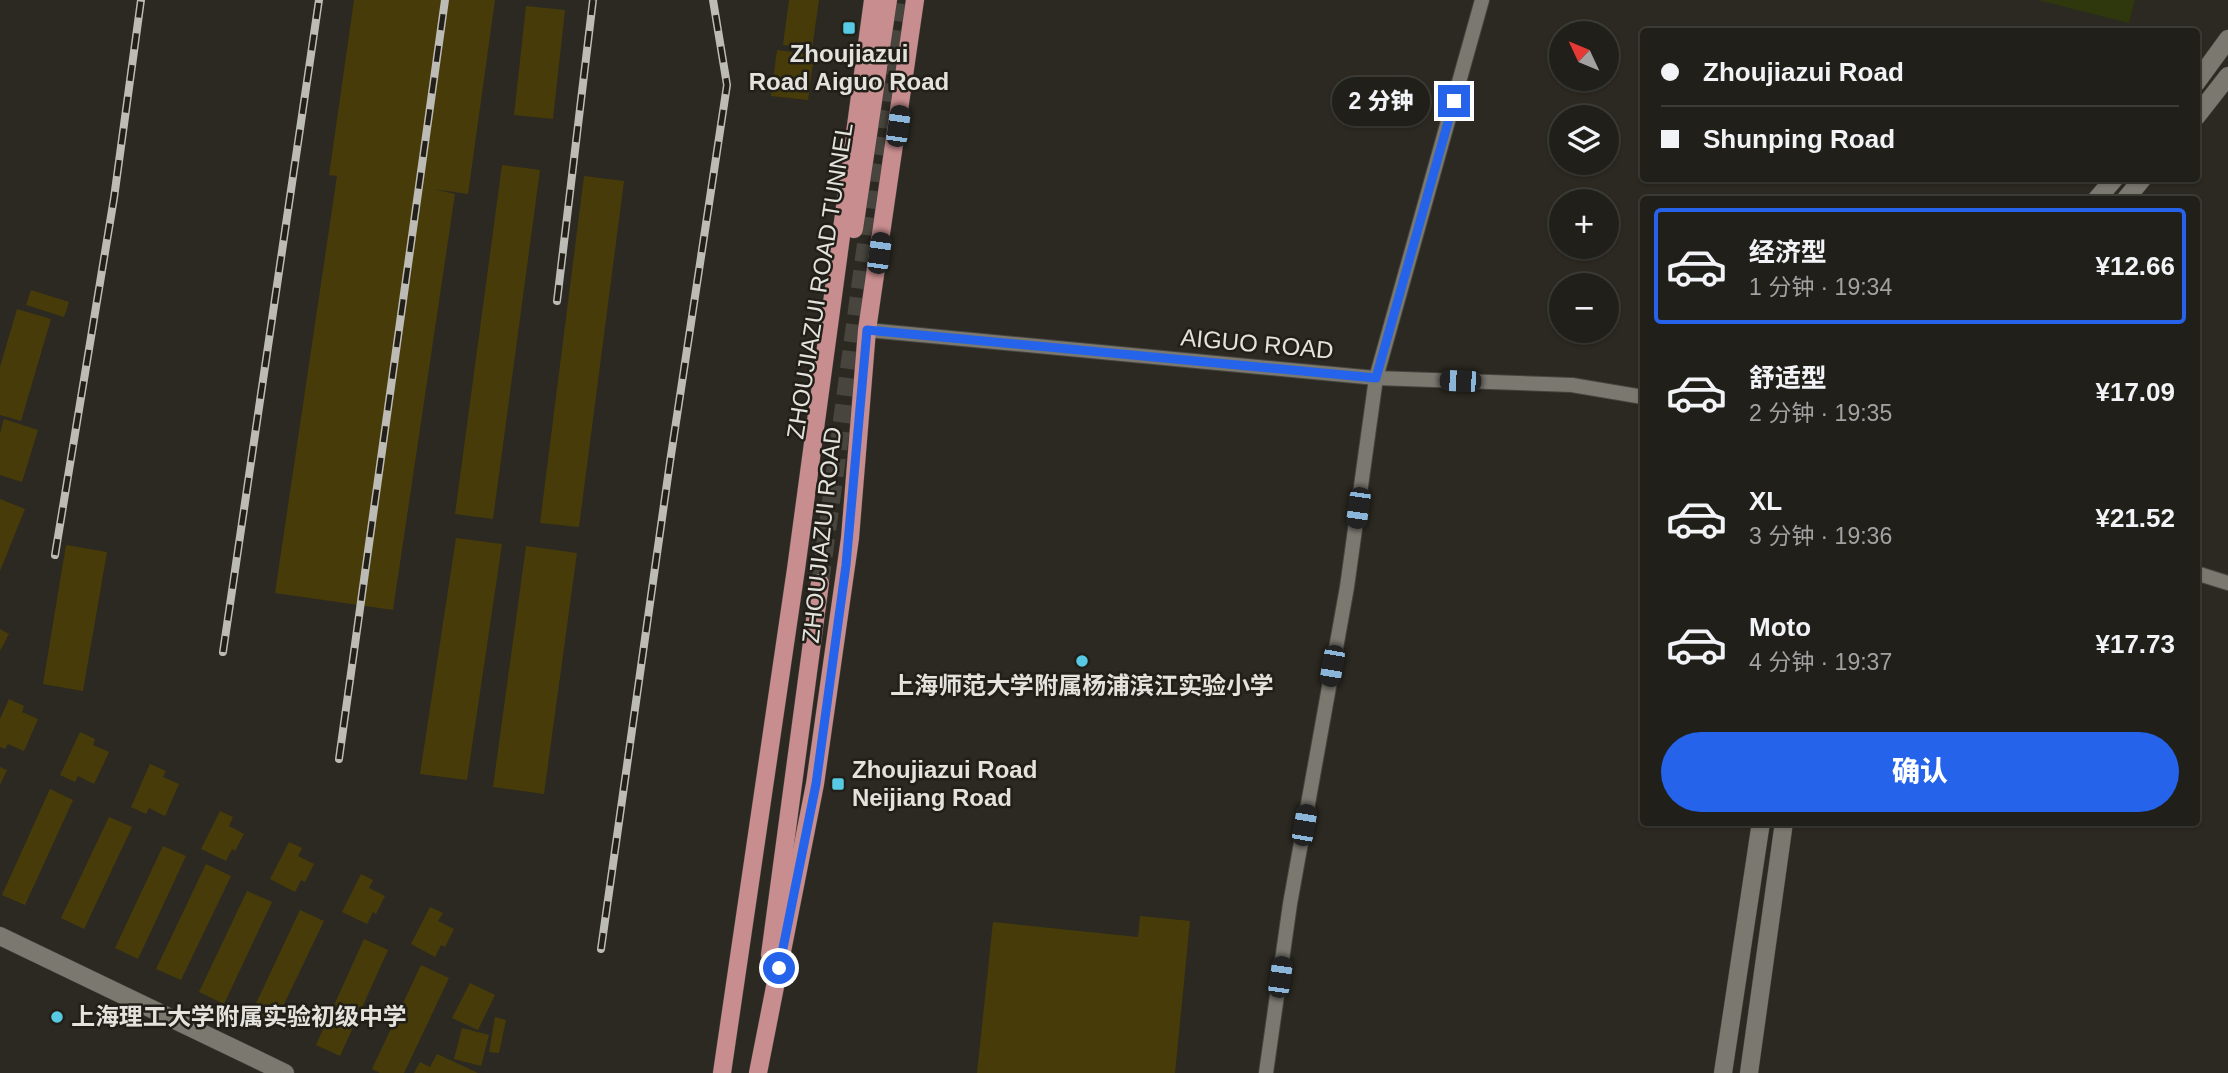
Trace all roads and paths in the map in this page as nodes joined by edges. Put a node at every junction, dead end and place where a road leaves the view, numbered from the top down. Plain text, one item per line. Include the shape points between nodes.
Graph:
1 (873, 0) edge
2 (888, 0) edge
3 (915, 0) edge
4 (1482, 0) edge
5 (2228, 39) edge
6 (2228, 76) edge
7 (2200, 78) edge
8 (2200, 112) edge
9 (2112, 182) edge
10 (2140, 182) edge
11 (2099, 196) edge
12 (2128, 196) edge
13 (867, 330) junction
14 (1376, 378) junction
15 (1640, 396) edge
16 (796, 569) junction
17 (2200, 574) edge
18 (820, 583) tunnel mouth
19 (2228, 583) edge
20 (1760, 826) edge
21 (1783, 826) edge
22 (0, 936) edge
23 (285, 1073) edge
24 (722, 1073) edge
25 (756, 1073) edge
26 (1266, 1073) edge
27 (1723, 1073) edge
28 (1749, 1073) edge

1 - 16 main road, ZHOUJIAZUI ROAD
2 - 16 main road, ZHOUJIAZUI ROAD TUNNEL via 822,435
3 - 13 main road, ZHOUJIAZUI ROAD
4 - 14 street
5 - 7 main road
6 - 8 main road
9 - 11 main road
10 - 12 main road
13 - 14 street, AIGUO ROAD
13 - 25 main road, ZHOUJIAZUI ROAD via 850,538 816,784
14 - 15 street, AIGUO ROAD via 1572,385
14 - 26 street
16 - 24 main road, ZHOUJIAZUI ROAD
17 - 19 street
18 - 25 main road
20 - 27 main road
21 - 28 main road
22 - 23 main road

